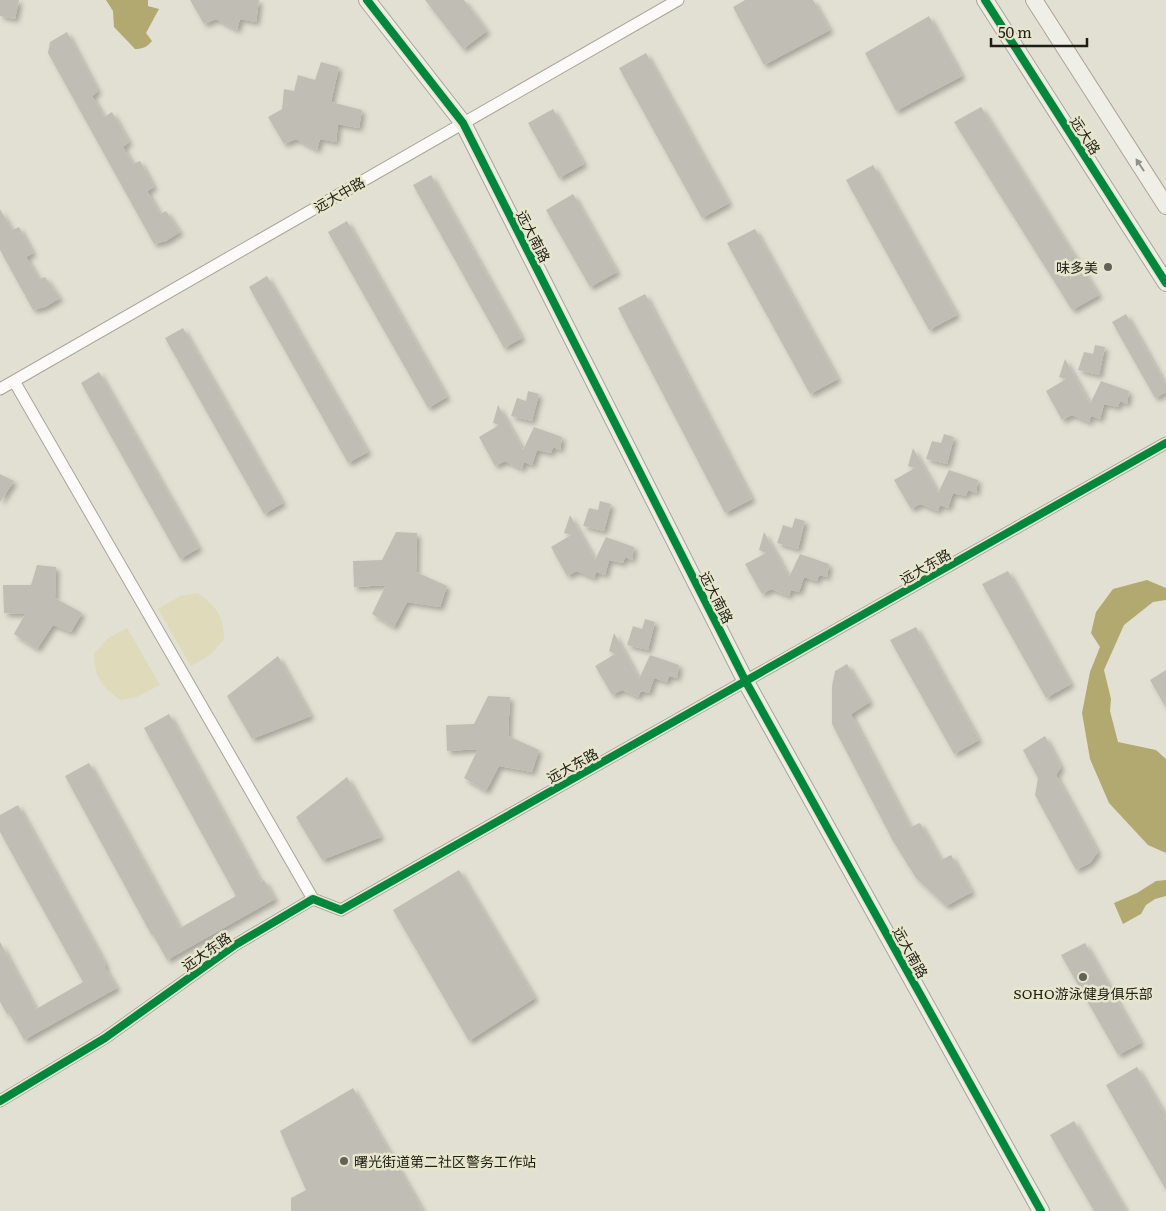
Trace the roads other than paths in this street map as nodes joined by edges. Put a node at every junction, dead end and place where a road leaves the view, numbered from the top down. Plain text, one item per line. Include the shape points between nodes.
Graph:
1 (367, 0) edge
2 (678, 0) edge
3 (986, 0) edge
4 (1034, 0) edge
5 (463, 123) junction
6 (1166, 206) edge
7 (1166, 283) edge
8 (14, 381) junction
9 (0, 389) edge
10 (1166, 443) edge
11 (746, 682) junction
12 (313, 899) junction
13 (0, 1101) edge
14 (1041, 1211) edge

1 - 5 street, 远大南路
2 - 5 street, 远大中路
3 - 7 street, 远大路
6 -> 4 street, 远大路
5 - 8 street, 远大中路
5 - 11 street, 远大南路
8 - 9 street, 远大中路
8 - 12 street
10 - 11 street, 远大东路
11 - 12 street, 远大东路 via 341,910
11 - 14 street, 远大南路
12 - 13 street, 远大东路 via 235,945 105,1038

